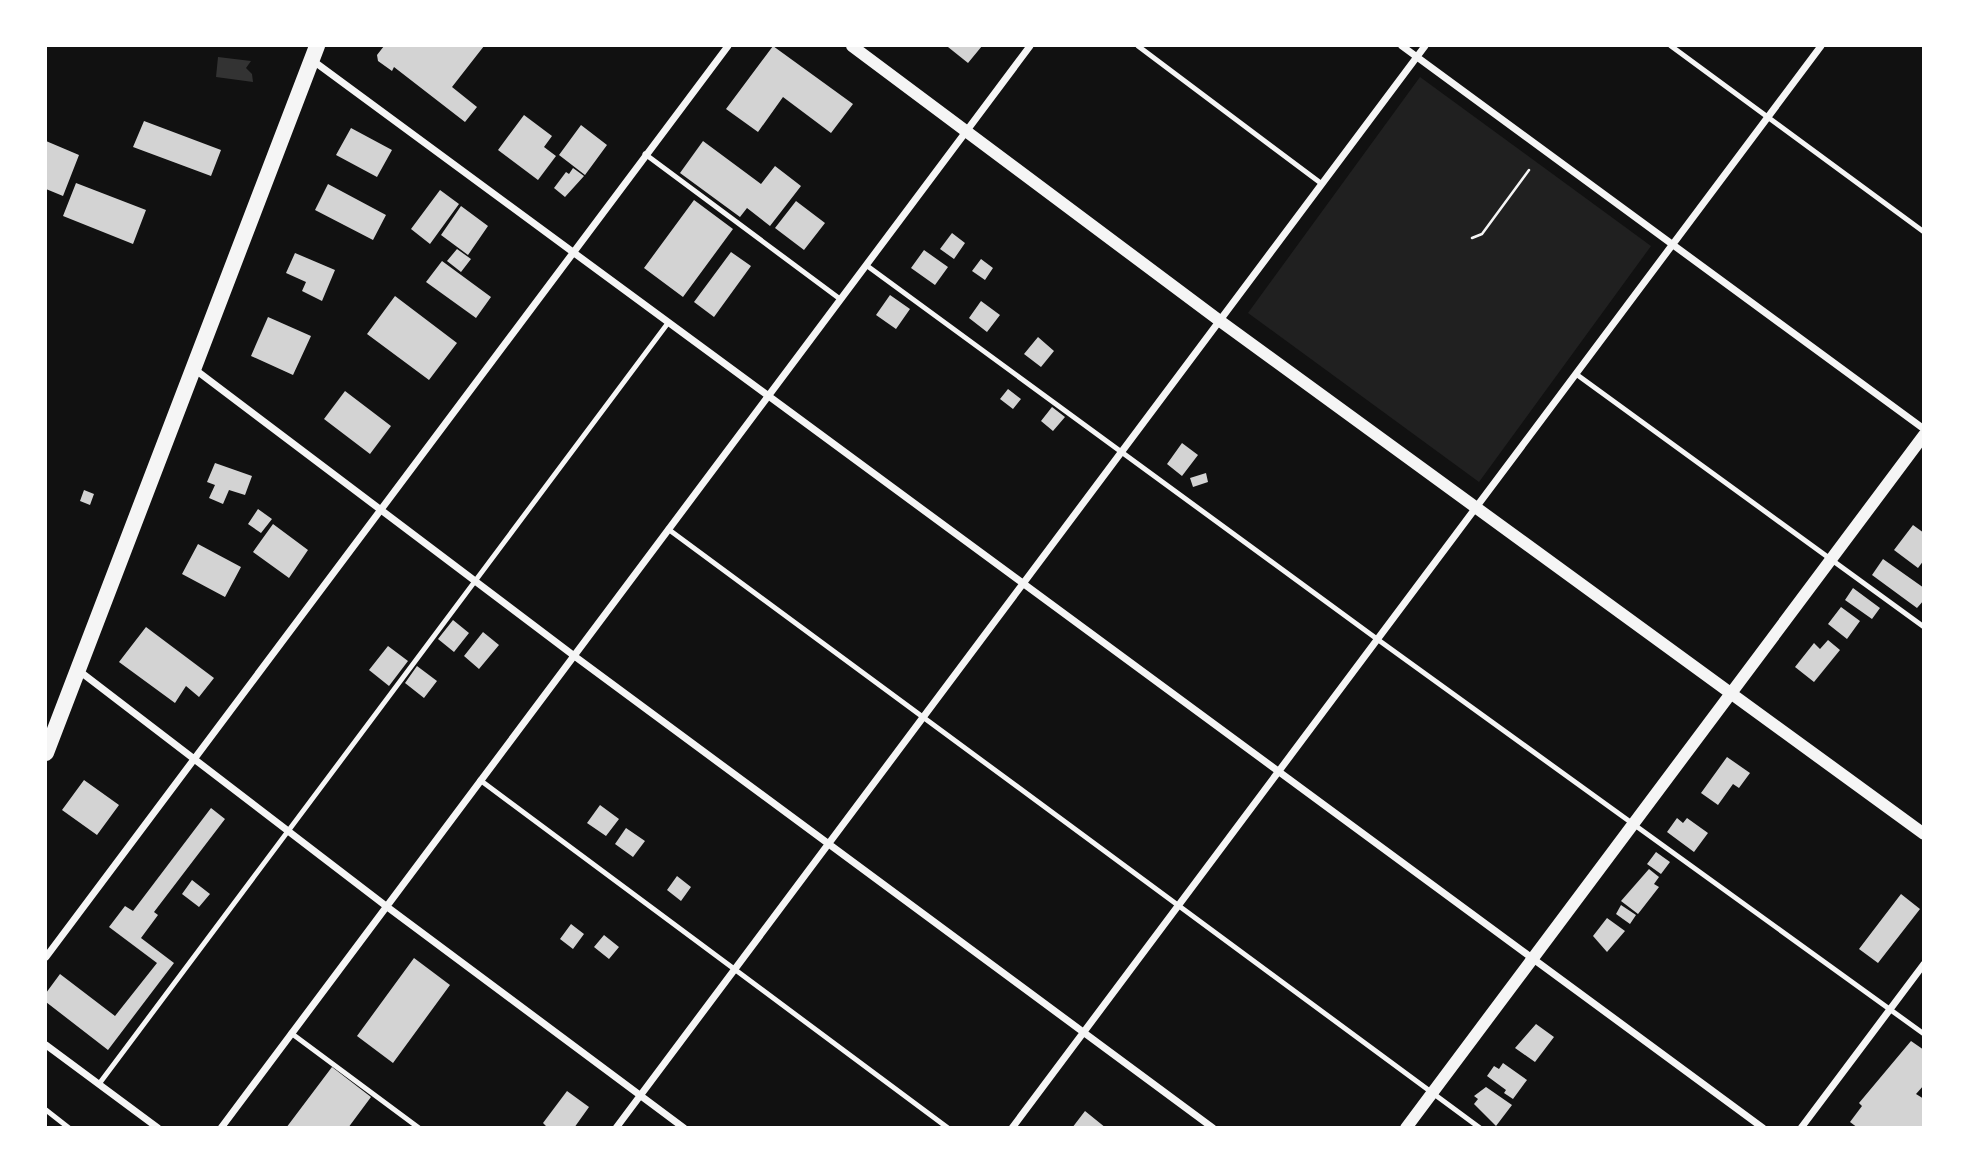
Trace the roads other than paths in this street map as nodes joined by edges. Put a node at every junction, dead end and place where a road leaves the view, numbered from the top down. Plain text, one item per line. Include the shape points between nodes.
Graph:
1 (728, 46) edge
2 (852, 46) edge
3 (1030, 46) edge
4 (1138, 46) edge
5 (1402, 46) edge
6 (1425, 46) edge
7 (1671, 46) edge
8 (1821, 46) edge
9 (314, 53) edge
10 (1417, 56) junction
11 (1768, 117) junction
12 (967, 131) junction
13 (645, 154) junction
14 (1322, 184) junction
15 (1923, 233) edge
16 (1673, 244) junction
17 (571, 251) junction
18 (866, 265) junction
19 (840, 299) junction
20 (1220, 321) junction
21 (668, 323) junction
22 (192, 368) junction
23 (1576, 374) junction
24 (766, 397) junction
25 (1923, 429) edge
26 (1923, 435) edge
27 (1122, 453) junction
28 (1477, 507) junction
29 (378, 509) junction
30 (668, 529) junction
31 (1831, 559) junction
32 (475, 581) junction
33 (1024, 584) junction
34 (1923, 626) edge
35 (1377, 639) junction
36 (573, 655) junction
37 (78, 670) junction
38 (1731, 693) junction
39 (924, 717) junction
40 (46, 753) edge
41 (191, 759) junction
42 (1276, 772) junction
43 (480, 780) junction
44 (1632, 825) junction
45 (288, 832) junction
46 (1923, 834) edge
47 (829, 843) junction
48 (1177, 905) junction
49 (386, 906) junction
50 (46, 957) edge
51 (1532, 959) junction
52 (1923, 964) edge
53 (734, 969) junction
54 (1890, 1009) junction
55 (291, 1033) junction
56 (1083, 1033) junction
57 (1923, 1034) edge
58 (46, 1045) edge
59 (99, 1084) junction
60 (1432, 1092) junction
61 (640, 1095) junction
62 (46, 1110) edge
63 (69, 1128) edge
64 (158, 1128) edge
65 (221, 1128) edge
66 (419, 1128) edge
67 (616, 1128) edge
68 (684, 1128) edge
69 (948, 1128) edge
70 (1012, 1128) edge
71 (1213, 1128) edge
72 (1406, 1128) edge
73 (1480, 1128) edge
74 (1763, 1128) edge
75 (1801, 1128) edge

1 - 13 street
2 - 12 street
3 - 12 street
4 - 14 lane
5 - 10 street
6 - 10 street
7 - 11 lane
8 - 11 street
9 - 17 street
9 - 22 main road
10 - 14 street
10 - 16 street
11 - 15 lane
11 - 16 street
12 - 18 street
12 - 20 street
13 - 17 street
13 - 19 lane
14 - 20 street
16 - 23 street
16 - 25 street
17 - 21 street
17 - 29 street
18 - 19 street
18 - 27 lane
19 - 24 street
20 - 27 street
20 - 28 street
21 - 24 street
21 - 32 lane
22 - 29 street
22 - 37 main road
23 - 28 street
23 - 31 lane
24 - 30 street
24 - 33 street
26 - 31 street
27 - 33 street
27 - 35 lane
28 - 35 street
28 - 38 street
29 - 32 street
29 - 41 street
30 - 36 street
30 - 39 lane
31 - 34 lane
31 - 38 street
32 - 36 street
32 - 45 lane
33 - 39 street
33 - 42 street
35 - 42 street
35 - 44 lane
36 - 43 street
36 - 47 street
37 - 40 main road
37 - 41 street
38 - 44 street
38 - 46 street
39 - 47 street
39 - 48 lane
41 - 45 street
41 - 50 street
42 - 48 street
42 - 51 street
43 - 49 street
43 - 53 lane
44 - 51 street
44 - 54 lane
45 - 49 street
45 - 59 lane
47 - 53 street
47 - 56 street
48 - 56 street
48 - 60 lane
49 - 55 street
49 - 61 street
51 - 60 street
51 - 74 street
52 - 54 street
53 - 61 street
53 - 69 lane
54 - 57 lane
54 - 75 street
55 - 65 street
55 - 66 lane
56 - 70 street
56 - 71 street
58 - 59 street
59 - 64 street
60 - 72 street
60 - 73 lane
61 - 67 street
61 - 68 street
62 - 63 lane

